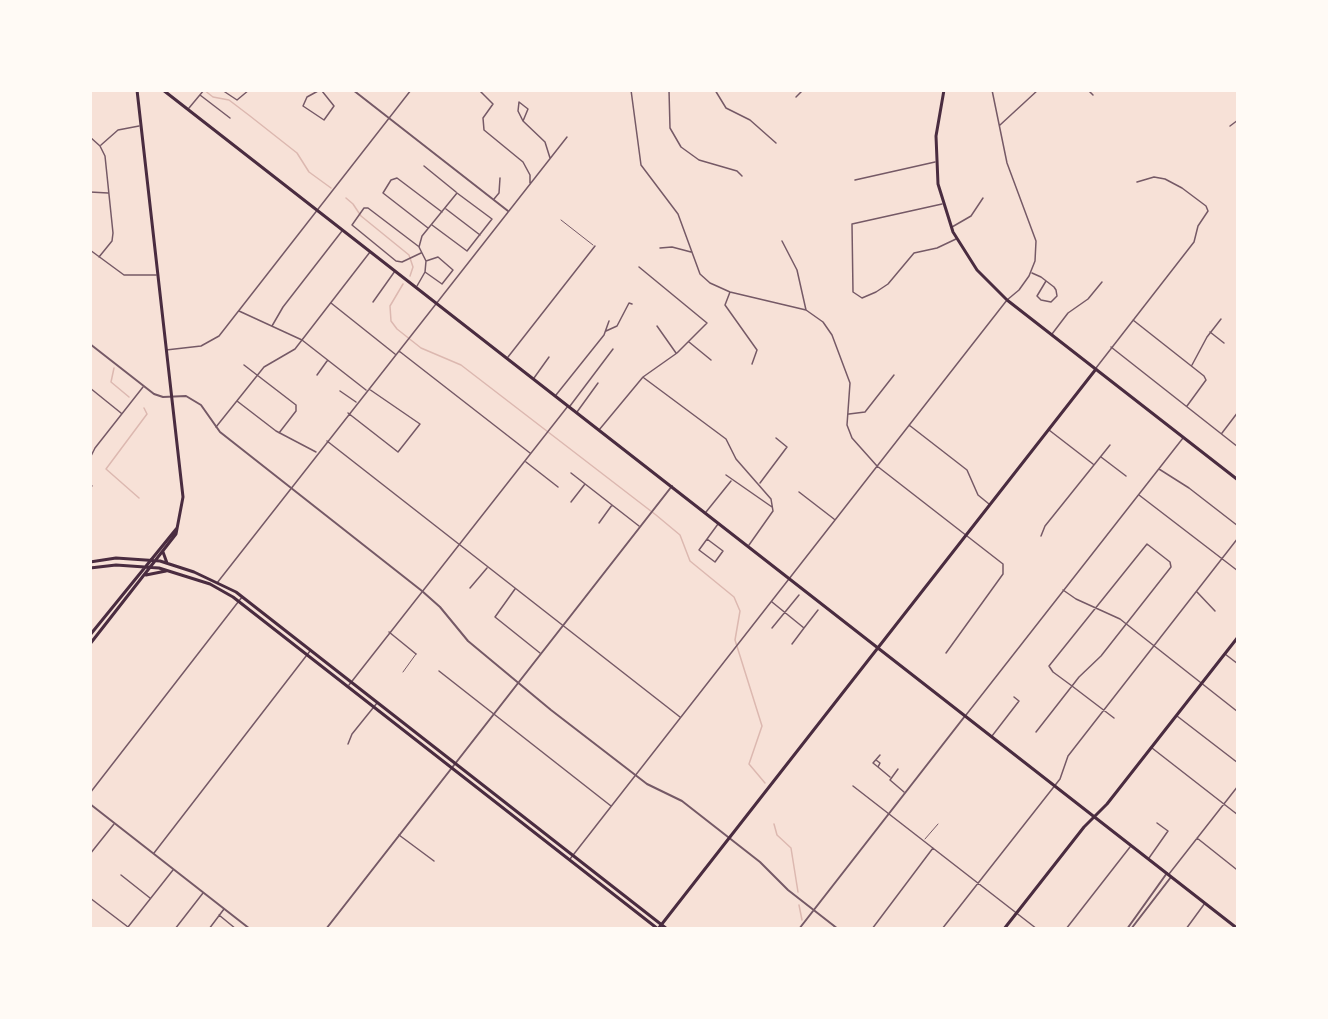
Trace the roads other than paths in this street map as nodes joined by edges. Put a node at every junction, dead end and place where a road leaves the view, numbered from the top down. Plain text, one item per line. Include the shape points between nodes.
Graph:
1 (137, 90) edge
2 (163, 90) edge
3 (222, 90) edge
4 (249, 90) edge
5 (353, 90) edge
6 (411, 90) edge
7 (479, 90) edge
8 (630, 90) edge
9 (669, 90) edge
10 (715, 90) edge
11 (803, 90) edge
12 (944, 90) edge
13 (992, 90) edge
14 (1038, 90) edge
15 (1088, 90) edge
16 (203, 91) edge
17 (323, 91) edge
18 (200, 95) junction
19 (1093, 96) dead end
20 (796, 97) dead end
21 (189, 109) junction
22 (230, 118) dead end
23 (389, 118) junction
24 (1238, 120) edge
25 (523, 121) junction
26 (139, 126) junction
27 (1000, 126) junction
28 (1230, 126) dead end
29 (90, 137) edge
30 (567, 137) dead end
31 (776, 142) dead end
32 (100, 146) junction
33 (550, 159) junction
34 (935, 162) junction
35 (424, 166) dead end
36 (742, 176) dead end
37 (500, 178) dead end
38 (855, 180) dead end
39 (1137, 182) dead end
40 (530, 184) junction
41 (90, 192) edge
42 (109, 193) junction
43 (457, 193) junction
44 (982, 198) dead end
45 (493, 199) junction
46 (942, 204) junction
47 (445, 208) junction
48 (317, 210) junction
49 (508, 211) junction
50 (442, 212) junction
51 (561, 220) dead end
52 (432, 225) junction
53 (951, 227) junction
54 (429, 228) junction
55 (343, 230) junction
56 (481, 236) junction
57 (957, 239) junction
58 (782, 241) dead end
59 (595, 246) joint
60 (419, 247) junction
61 (660, 248) dead end
62 (90, 250) edge
63 (371, 252) junction
64 (691, 252) junction
65 (422, 253) junction
66 (99, 257) junction
67 (426, 261) junction
68 (639, 267) dead end
69 (395, 270) junction
70 (424, 272) junction
71 (1031, 272) junction
72 (157, 274) junction
73 (1046, 281) junction
74 (1102, 282) dead end
75 (416, 287) junction
76 (730, 291) junction
77 (1007, 300) junction
78 (373, 302) dead end
79 (435, 302) junction
80 (331, 303) junction
81 (632, 304) dead end
82 (238, 310) junction
83 (806, 310) junction
84 (1221, 319) dead end
85 (1132, 320) junction
86 (609, 321) dead end
87 (657, 326) dead end
88 (272, 327) junction
89 (1210, 332) junction
90 (605, 333) junction
91 (1052, 335) junction
92 (302, 340) junction
93 (689, 342) junction
94 (1224, 343) dead end
95 (90, 344) edge
96 (1111, 347) junction
97 (613, 349) dead end
98 (165, 350) junction
99 (398, 350) junction
100 (396, 354) junction
101 (676, 354) junction
102 (549, 357) dead end
103 (507, 358) junction
104 (328, 360) junction
105 (711, 360) dead end
106 (752, 364) dead end
107 (244, 365) dead end
108 (1191, 365) junction
109 (1096, 369) junction
110 (257, 375) junction
111 (316, 375) dead end
112 (894, 375) dead end
113 (643, 377) junction
114 (533, 378) junction
115 (598, 383) dead end
116 (144, 386) junction
117 (90, 388) edge
118 (368, 389) junction
119 (340, 391) dead end
120 (171, 396) junction
121 (556, 396) junction
122 (237, 401) junction
123 (357, 403) junction
124 (569, 406) junction
125 (1186, 406) junction
126 (577, 412) junction
127 (1238, 412) edge
128 (348, 413) junction
129 (122, 414) junction
130 (848, 414) junction
131 (909, 425) junction
132 (216, 428) junction
133 (1049, 429) junction
134 (599, 430) junction
135 (279, 433) junction
136 (1222, 434) junction
137 (777, 438) dead end
138 (1183, 438) junction
139 (327, 441) junction
140 (1110, 445) dead end
141 (1238, 447) edge
142 (317, 453) junction
143 (531, 454) junction
144 (1101, 456) junction
145 (90, 458) edge
146 (525, 461) junction
147 (1094, 464) junction
148 (877, 466) junction
149 (1158, 469) junction
150 (571, 473) dead end
151 (726, 475) dead end
152 (1126, 476) dead end
153 (732, 479) junction
154 (1237, 479) edge
155 (759, 483) junction
156 (585, 484) junction
157 (672, 486) junction
158 (290, 487) junction
159 (558, 487) dead end
160 (799, 492) dead end
161 (1138, 495) junction
162 (571, 502) dead end
163 (990, 504) junction
164 (612, 505) junction
165 (773, 508) junction
166 (706, 513) junction
167 (835, 520) junction
168 (599, 523) dead end
169 (719, 523) junction
170 (1238, 526) edge
171 (640, 527) junction
172 (177, 528) junction
173 (966, 535) junction
174 (1041, 536) dead end
175 (1238, 538) edge
176 (707, 539) junction
177 (459, 545) junction
178 (748, 546) junction
179 (163, 552) junction
180 (1222, 558) junction
181 (149, 560) junction
182 (156, 561) junction
183 (90, 562) edge
184 (167, 563) junction
185 (132, 565) junction
186 (144, 566) junction
187 (151, 567) junction
188 (487, 567) junction
189 (90, 568) edge
190 (170, 571) junction
191 (1238, 571) edge
192 (137, 576) junction
193 (144, 577) junction
194 (789, 578) junction
195 (218, 582) junction
196 (214, 586) junction
197 (470, 588) dead end
198 (514, 588) junction
199 (1063, 590) junction
200 (422, 591) junction
201 (1196, 592) junction
202 (799, 595) dead end
203 (242, 596) junction
204 (239, 601) junction
205 (771, 602) junction
206 (1095, 607) junction
207 (818, 610) dead end
208 (1215, 611) dead end
209 (784, 613) junction
210 (267, 618) junction
211 (1127, 623) junction
212 (99, 624) junction
213 (562, 626) junction
214 (772, 628) dead end
215 (804, 628) junction
216 (389, 632) junction
217 (91, 634) edge
218 (97, 636) junction
219 (1238, 637) edge
220 (90, 644) edge
221 (792, 644) dead end
222 (1154, 645) junction
223 (878, 647) junction
224 (311, 650) junction
225 (946, 652) dead end
226 (308, 654) junction
227 (416, 654) joint
228 (541, 654) junction
229 (1225, 654) junction
230 (1238, 664) edge
231 (439, 671) dead end
232 (403, 672) dead end
233 (351, 681) junction
234 (519, 681) junction
235 (1202, 683) junction
236 (348, 686) junction
237 (1072, 686) junction
238 (1014, 697) dead end
239 (378, 702) junction
240 (374, 706) junction
241 (1104, 710) junction
242 (1238, 712) edge
243 (493, 714) junction
244 (965, 716) junction
245 (1177, 716) junction
246 (680, 718) junction
247 (1114, 718) dead end
248 (1036, 732) dead end
249 (992, 736) junction
250 (348, 744) dead end
251 (1152, 748) junction
252 (880, 755) dead end
253 (876, 760) junction
254 (455, 763) junction
255 (1238, 763) edge
256 (452, 767) junction
257 (878, 767) junction
258 (898, 769) dead end
259 (635, 776) junction
260 (891, 778) junction
261 (853, 786) dead end
262 (1055, 786) junction
263 (1238, 786) edge
264 (90, 793) edge
265 (905, 793) junction
266 (90, 804) edge
267 (1224, 804) junction
268 (611, 807) junction
269 (888, 813) junction
270 (1238, 815) edge
271 (1094, 816) junction
272 (114, 823) junction
273 (1157, 823) dead end
274 (938, 824) dead end
275 (399, 835) junction
276 (728, 837) junction
277 (1197, 838) junction
278 (924, 841) junction
279 (1131, 845) junction
280 (933, 848) junction
281 (90, 854) edge
282 (153, 854) junction
283 (573, 855) junction
284 (570, 859) junction
285 (1148, 859) junction
286 (434, 861) dead end
287 (173, 869) junction
288 (1236, 869) dead end
289 (121, 875) dead end
290 (1169, 875) junction
291 (978, 883) junction
292 (203, 892) junction
293 (90, 898) edge
294 (151, 898) junction
295 (1205, 903) junction
296 (225, 908) junction
297 (814, 910) junction
298 (1016, 913) junction
299 (219, 915) junction
300 (661, 924) junction
301 (175, 929) edge
302 (209, 929) edge
303 (236, 929) edge
304 (250, 929) edge
305 (326, 929) edge
306 (658, 929) edge
307 (667, 929) edge
308 (799, 929) edge
309 (838, 929) edge
310 (872, 929) edge
311 (942, 929) edge
312 (1004, 929) edge
313 (1037, 929) edge
314 (1066, 929) edge
315 (1127, 929) edge
316 (1131, 929) edge
317 (1186, 929) edge
318 (1238, 929) edge

1 - 26 main road
2 - 21 main road
3 - 4 street via 237,100
5 - 23 street
6 - 23 street
7 - 40 street via 493,104 483,118 484,130 523,162 530,174
8 - 64 street via 641,165 676,209
9 - 36 street via 670,128 681,147 695,158
10 - 31 street via 726,108 750,120
11 - 20 street
12 - 34 main road
13 - 27 street
14 - 27 street
15 - 19 street
16 - 18 street
17 - 17 street via 310,94 303,103 321,120 334,106
18 - 21 street
18 - 22 street
21 - 48 main road
23 - 45 street
23 - 48 street
24 - 28 street
25 - 25 street via 528,109 519,102 518,111
25 - 33 street via 545,142
26 - 32 street via 118,130
26 - 72 main road
27 - 71 street via 1007,163 1036,241
29 - 32 street
30 - 33 street
32 - 42 street via 105,156
33 - 40 street
34 - 38 street
34 - 46 main road
35 - 43 street
37 - 45 street via 499,193
39 - 85 street via 1154,177 1165,179 1208,211 1187,253
40 - 49 street
41 - 42 street
42 - 66 street via 113,235
43 - 47 street
43 - 56 street via 491,216 492,221
44 - 53 street via 971,216
45 - 49 street
46 - 53 main road
46 - 57 street via 852,224 856,296 862,298 883,289 914,253
47 - 50 street
47 - 56 street
48 - 55 main road
48 - 82 street
49 - 79 street
50 - 52 street
50 - 54 street via 397,178 391,180 382,192
51 - 59 lane
52 - 54 street
52 - 56 street via 469,250
53 - 57 main road
54 - 60 street
55 - 63 main road
55 - 88 street
57 - 77 main road via 977,270
58 - 83 street via 797,270
59 - 103 street
60 - 65 street
60 - 65 street via 369,208 360,213 353,227 396,261
61 - 64 street
62 - 66 street
63 - 69 main road
63 - 80 street
64 - 76 street via 702,277
65 - 67 street
66 - 72 street via 124,275
67 - 70 street
67 - 70 street via 438,257 453,272 442,284
68 - 93 street via 707,323
69 - 75 main road
69 - 78 street
70 - 75 street
71 - 73 street
71 - 77 street
72 - 98 main road
73 - 73 street via 1057,291 1051,302 1037,296
74 - 91 street via 1088,299 1068,313
75 - 79 main road
76 - 83 street
76 - 106 street via 725,304 757,350
77 - 91 main road
77 - 131 street
79 - 99 street
79 - 103 main road
80 - 92 street
80 - 100 street
81 - 90 street via 629,303 617,326
82 - 88 street
82 - 98 street via 213,341
83 - 130 street via 823,322 832,335 850,384
84 - 89 street
85 - 96 street
85 - 108 street
86 - 90 street
87 - 101 street
88 - 92 street
89 - 94 street
89 - 108 street
90 - 121 street
91 - 109 main road
92 - 104 street
92 - 110 street
93 - 101 street
93 - 105 street
95 - 116 street
96 - 109 street
96 - 125 street
97 - 124 street
98 - 120 main road
99 - 100 street
99 - 143 street
100 - 118 street
101 - 113 street
102 - 114 street
103 - 114 main road
104 - 111 street
104 - 118 street
107 - 110 street
108 - 125 street via 1206,380
109 - 133 main road
109 - 138 main road
110 - 122 street
110 - 135 street via 297,408
112 - 130 street via 865,412
113 - 134 street
113 - 155 street via 726,439 736,459
114 - 121 main road
115 - 126 street
116 - 120 street via 159,396
116 - 129 street
117 - 129 street
118 - 123 street
118 - 128 street via 420,424 398,452
119 - 123 street
120 - 132 street via 192,398
120 - 172 main road via 183,498
121 - 124 main road
122 - 132 street
122 - 135 street
123 - 128 street
124 - 126 main road
124 - 143 street
125 - 136 street
126 - 134 main road
127 - 136 street
128 - 139 street
129 - 145 street
130 - 148 street via 852,438
131 - 148 street
131 - 163 street via 967,470 978,495
132 - 158 street
133 - 147 street
133 - 163 main road
134 - 157 main road
135 - 142 street
136 - 141 street
137 - 155 street via 787,447
138 - 149 street
138 - 154 main road
139 - 142 street
139 - 177 street
140 - 144 street
142 - 158 street
143 - 146 street
144 - 147 street
144 - 152 street
146 - 159 street
146 - 177 street
147 - 174 street
148 - 167 street
148 - 173 street
149 - 161 street
149 - 170 street
150 - 156 street
151 - 153 street
153 - 165 street
153 - 166 street
155 - 165 street
156 - 162 street
156 - 164 street
157 - 166 main road
157 - 171 street
158 - 195 street
158 - 200 street
160 - 167 street
161 - 180 street
161 - 199 street
163 - 173 main road
164 - 168 street
164 - 171 street
165 - 178 street
166 - 169 main road
167 - 194 street
169 - 176 street
169 - 178 main road
171 - 213 street
172 - 179 main road
172 - 181 main road
173 - 223 main road
173 - 225 street via 1003,564 1003,574
175 - 180 street
176 - 176 street via 699,549 715,562 723,551
177 - 188 street
177 - 200 street
178 - 194 main road
179 - 182 main road
179 - 184 main road
180 - 191 street
180 - 201 street
181 - 182 main road
181 - 183 main road via 116,558
181 - 186 main road
182 - 184 main road
182 - 187 main road
184 - 195 main road
185 - 186 main road
185 - 189 main road
185 - 192 main road
186 - 187 main road
186 - 192 main road
187 - 190 main road
187 - 193 main road
188 - 197 street
188 - 198 street
190 - 193 main road
190 - 196 main road
192 - 212 main road
193 - 218 main road
194 - 205 street
194 - 223 main road
195 - 196 street
195 - 203 main road
196 - 204 main road
198 - 213 street
198 - 228 street via 496,613 496,620
199 - 206 street
199 - 244 street
200 - 216 street
200 - 234 street via 468,641
201 - 208 street
201 - 222 street
202 - 209 street
203 - 204 street
203 - 210 main road
204 - 210 main road
204 - 264 street
205 - 209 street
205 - 246 street
206 - 211 street
206 - 211 street via 1147,544 1171,565
206 - 237 street via 1049,668
207 - 215 street
209 - 214 street
209 - 215 street
210 - 224 main road
210 - 226 main road
211 - 222 street
211 - 237 street
212 - 217 main road
212 - 218 main road
213 - 228 street
213 - 246 street
215 - 221 street
216 - 227 street
216 - 233 street
217 - 220 main road
218 - 220 main road
219 - 229 main road
222 - 235 street
222 - 241 street
223 - 244 main road
223 - 276 main road
224 - 226 street
224 - 233 main road
226 - 236 main road
226 - 282 street
227 - 232 lane
228 - 234 street
229 - 230 street
229 - 235 main road
231 - 243 street
233 - 236 street
233 - 239 main road
234 - 243 street
234 - 259 street
235 - 242 street
235 - 245 main road
236 - 240 main road
237 - 241 street
237 - 248 street
238 - 249 street via 1019,701
239 - 240 street
239 - 254 main road
240 - 250 street
240 - 256 main road
241 - 247 street
241 - 262 street via 1068,756
243 - 254 street
243 - 268 street
244 - 249 main road
244 - 265 street
245 - 251 main road
245 - 255 street
246 - 259 street
249 - 262 main road
251 - 267 street
251 - 271 main road
252 - 253 street
253 - 257 street via 880,763
253 - 257 street via 873,765
254 - 256 street
254 - 283 main road
256 - 275 street
256 - 284 main road
257 - 260 street
258 - 260 street
259 - 268 street
259 - 276 street via 682,801
260 - 265 street
261 - 269 street
262 - 271 main road
262 - 291 street
263 - 267 street
265 - 269 street
266 - 272 street
267 - 270 street
267 - 277 street
268 - 283 street
269 - 278 street
269 - 297 street
271 - 279 main road
271 - 298 main road
272 - 281 street
272 - 282 street
273 - 285 street via 1168,831
274 - 278 lane
275 - 286 street
275 - 305 street
276 - 297 street
276 - 300 main road
277 - 288 street
277 - 290 street
278 - 280 street
279 - 285 main road
279 - 314 street
280 - 291 street
280 - 310 street
282 - 287 street
283 - 284 street
283 - 300 main road
284 - 306 main road
285 - 290 main road
287 - 292 street
287 - 294 street
289 - 294 street
290 - 295 main road
290 - 315 street
290 - 316 street
291 - 298 street
291 - 311 street
292 - 296 street
292 - 301 street
293 - 294 street via 128,927
295 - 317 street
295 - 318 main road
296 - 299 street
296 - 304 street
297 - 308 street
297 - 309 street
298 - 312 main road
298 - 313 street
299 - 302 street
299 - 303 street
300 - 306 main road
300 - 307 main road

